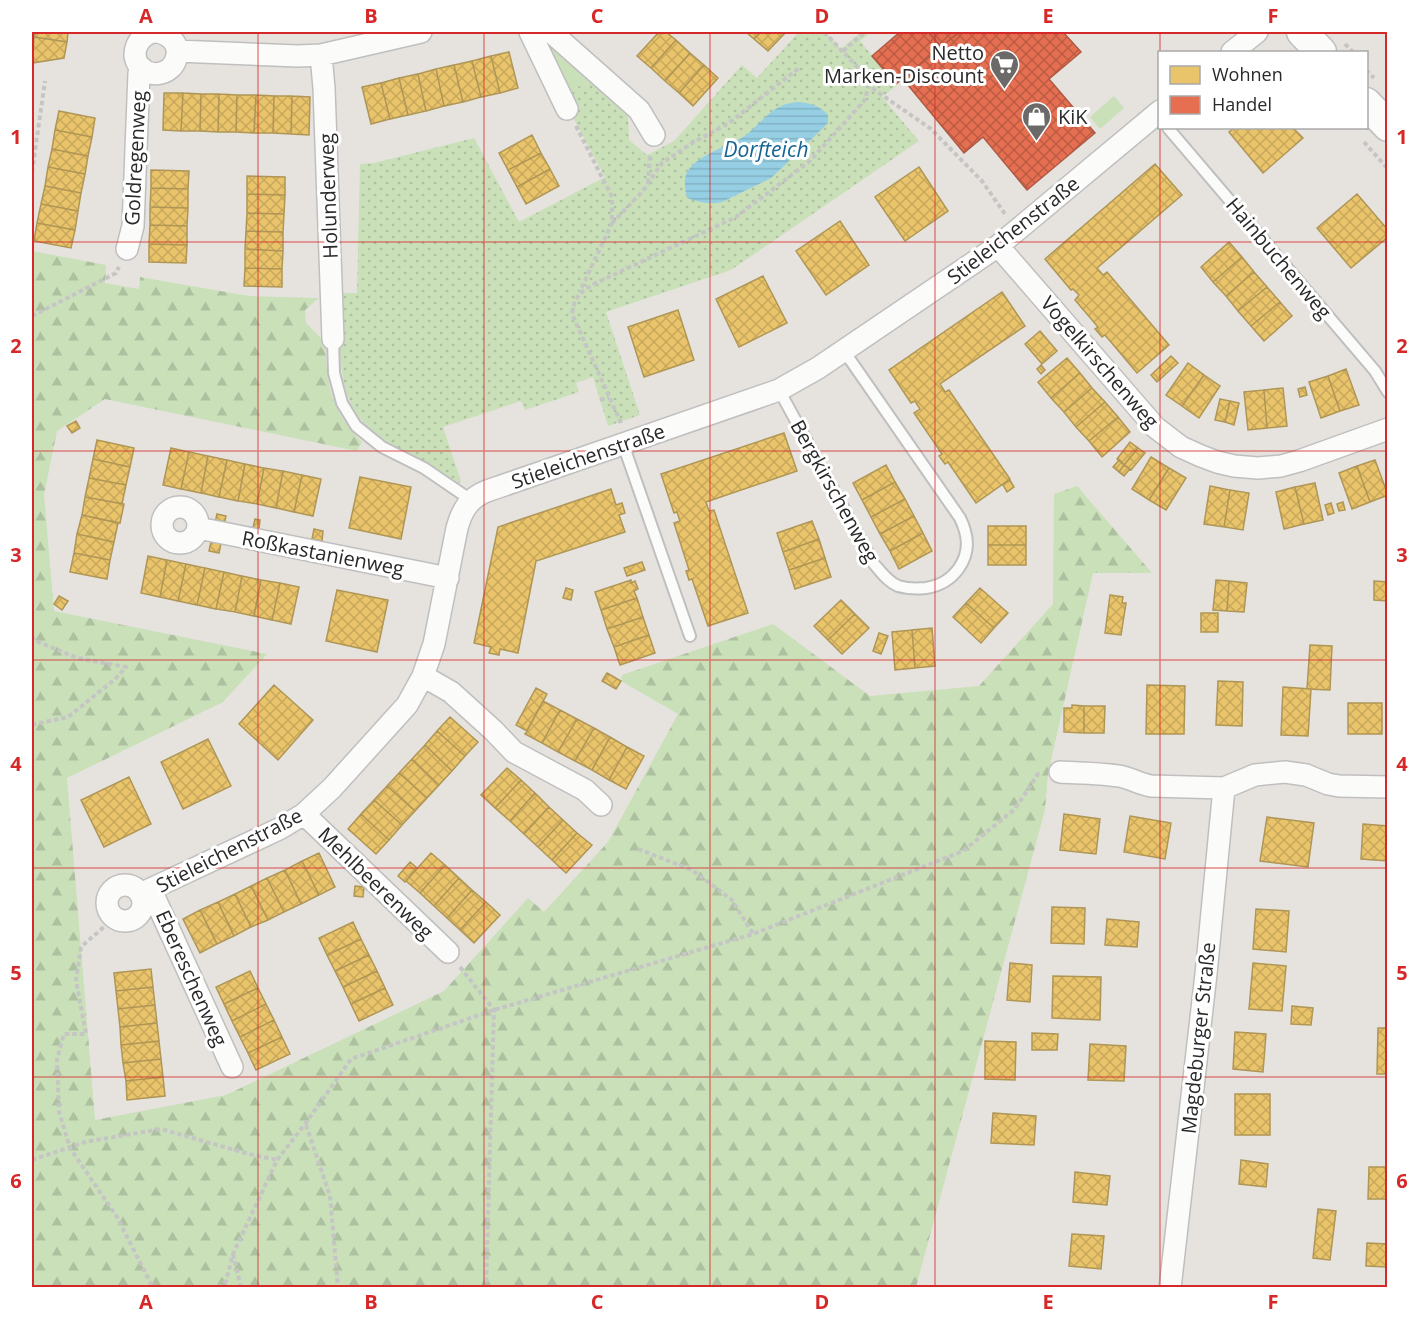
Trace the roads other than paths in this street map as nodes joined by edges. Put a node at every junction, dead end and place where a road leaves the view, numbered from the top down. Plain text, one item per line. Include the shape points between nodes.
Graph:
1 (155, 32) edge
2 (421, 32) edge
3 (530, 32) edge
4 (551, 32) edge
5 (1257, 32) edge
6 (1302, 32) edge
7 (177, 51) junction
8 (1233, 51) edge
9 (1320, 51) edge
10 (321, 55) junction
11 (142, 68) junction
12 (1368, 105) edge
13 (567, 109) road end
14 (1158, 119) edge
15 (1388, 126) edge
16 (1171, 129) edge
17 (654, 135) road end
18 (998, 246) junction
19 (127, 249) road end
20 (333, 339) joint
21 (844, 351) junction
22 (779, 390) junction
23 (1388, 392) edge
24 (1388, 429) edge
25 (626, 443) junction
26 (471, 500) junction
27 (198, 528) dead end
28 (448, 578) junction
29 (690, 636) dead end
30 (423, 676) junction
31 (1060, 772) road end
32 (1388, 787) edge
33 (1224, 788) junction
34 (601, 805) dead end
35 (303, 814) junction
36 (146, 892) junction
37 (112, 915) road end
38 (448, 952) road end
39 (232, 1067) dead end
40 (1170, 1287) edge

1 - 7 street via 171,37
1 - 11 street via 147,33 136,45 137,62
2 - 10 street
3 - 13 street
4 - 17 street via 639,110
5 - 8 street
6 - 9 main road
7 - 10 street
7 - 11 street via 172,67 165,72 149,73
10 - 20 street, Holunderweg
11 - 19 street, Goldregenweg via 133,226
12 - 15 main road
14 - 18 street, Stieleichenstraße
16 - 23 lane, Hainbuchenweg via 1375,371
18 - 21 street, Stieleichenstraße
18 - 24 street, Vogelkirschenweg via 1155,427 1182,447 1234,466 1281,466
20 - 26 lane via 334,373 342,403 356,426 382,447 424,468
21 - 22 street, Stieleichenstraße
21 - 22 lane, Bergkirschenweg via 960,518 966,532 966,551 963,563 947,581 914,590 885,577 874,564
22 - 25 street, Stieleichenstraße
25 - 26 street, Stieleichenstraße
25 - 29 lane
26 - 28 street, Stieleichenstraße via 457,528
27 - 28 street, Roßkastanienweg
28 - 30 street, Stieleichenstraße
30 - 34 street via 457,697 514,752 585,790
30 - 35 street, Stieleichenstraße via 406,705 332,788
31 - 33 street via 1118,776 1151,786
32 - 33 street via 1339,786 1285,772 1255,776
33 - 40 street, Magdeburger Straße
35 - 36 street, Stieleichenstraße
35 - 38 street, Mehlbeerenweg
36 - 37 street, Stieleichenstraße via 135,917 123,921
36 - 39 street, Ebereschenweg

